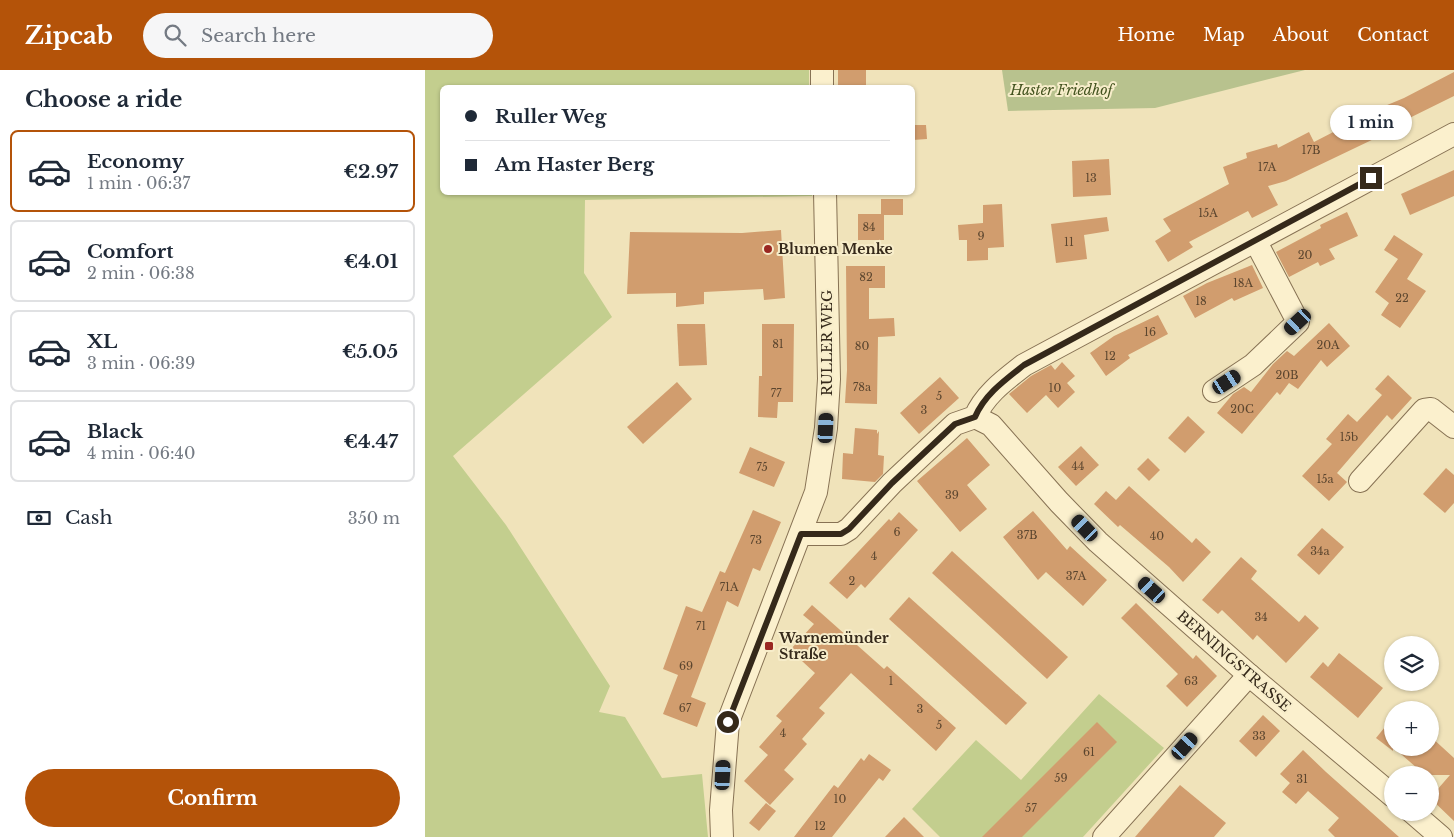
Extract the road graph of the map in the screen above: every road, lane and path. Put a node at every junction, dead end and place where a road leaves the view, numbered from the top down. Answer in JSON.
{"nodes":[{"id":1,"x":822,"y":70,"type":"edge"},
{"id":2,"x":822,"y":85,"type":"edge"},
{"id":3,"x":1454,"y":134,"type":"edge"},
{"id":4,"x":825,"y":195,"type":"edge"},
{"id":5,"x":1256,"y":242,"type":"junction"},
{"id":6,"x":1214,"y":391,"type":"dead end"},
{"id":7,"x":975,"y":417,"type":"junction"},
{"id":8,"x":1454,"y":428,"type":"edge"},
{"id":9,"x":1360,"y":481,"type":"dead end"},
{"id":10,"x":801,"y":534,"type":"junction"},
{"id":11,"x":1249,"y":675,"type":"junction"},
{"id":12,"x":1384,"y":788,"type":"edge"},
{"id":13,"x":1423,"y":821,"type":"edge"},
{"id":14,"x":722,"y":837,"type":"edge"},
{"id":15,"x":1104,"y":837,"type":"edge"},
{"id":16,"x":1441,"y":837,"type":"edge"}],
"edges":[{"from":1,"to":2,"type":"street"},
{"from":3,"to":5,"type":"street"},
{"from":4,"to":10,"type":"street","name":"RULLER WEG"},
{"from":5,"to":6,"type":"street"},
{"from":5,"to":7,"type":"street"},
{"from":7,"to":10,"type":"street"},
{"from":7,"to":11,"type":"street","name":"BERNINGSTRASSE"},
{"from":8,"to":9,"type":"street"},
{"from":10,"to":14,"type":"street","name":"RULLER WEG"},
{"from":11,"to":12,"type":"street","name":"BERNINGSTRASSE"},
{"from":11,"to":15,"type":"street"},
{"from":13,"to":16,"type":"street"}]}
